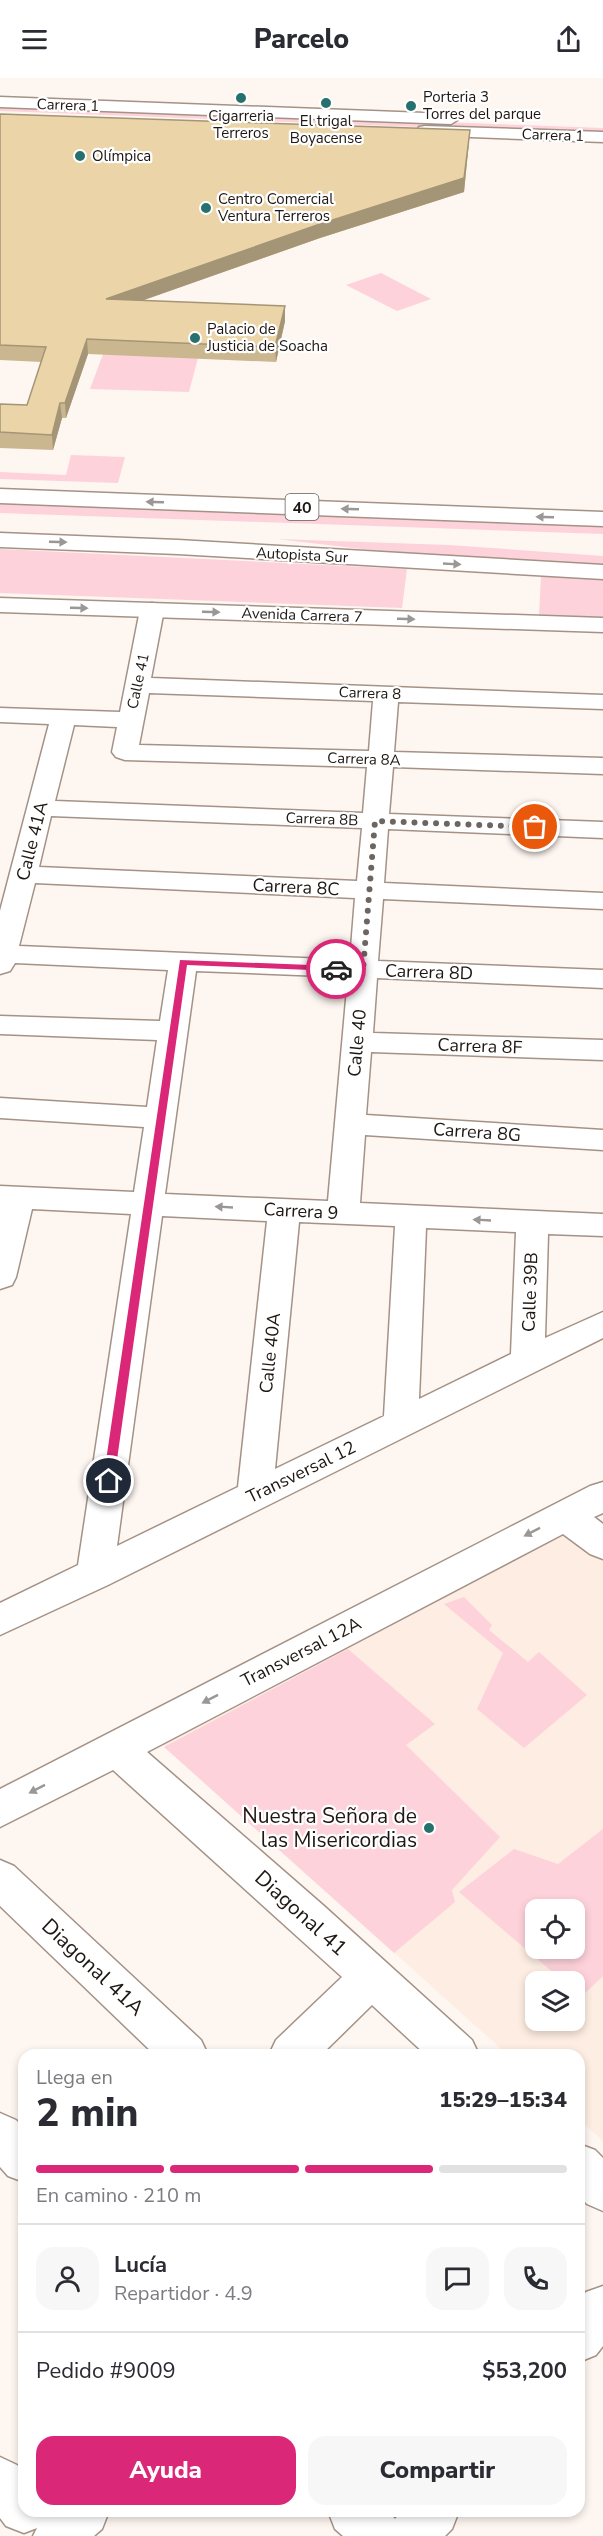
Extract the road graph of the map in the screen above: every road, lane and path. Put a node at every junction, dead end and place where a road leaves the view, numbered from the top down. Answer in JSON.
{"nodes":[{"id":1,"x":0,"y":102,"type":"edge"},
{"id":2,"x":0,"y":115,"type":"edge"},
{"id":3,"x":603,"y":125,"type":"edge"},
{"id":4,"x":603,"y":137,"type":"edge"},
{"id":5,"x":0,"y":496,"type":"edge"},
{"id":6,"x":603,"y":513,"type":"edge"},
{"id":7,"x":592,"y":518,"type":"edge"},
{"id":8,"x":0,"y":540,"type":"edge"},
{"id":9,"x":603,"y":572,"type":"edge"},
{"id":10,"x":0,"y":605,"type":"edge"},
{"id":11,"x":152,"y":610,"type":"junction"},
{"id":12,"x":603,"y":625,"type":"edge"},
{"id":13,"x":137,"y":685,"type":"junction"},
{"id":14,"x":386,"y":694,"type":"junction"},
{"id":15,"x":603,"y":702,"type":"edge"},
{"id":16,"x":0,"y":715,"type":"edge"},
{"id":17,"x":63,"y":718,"type":"junction"},
{"id":18,"x":130,"y":720,"type":"junction"},
{"id":19,"x":125,"y":752,"type":"joint"},
{"id":20,"x":380,"y":760,"type":"junction"},
{"id":21,"x":603,"y":766,"type":"edge"},
{"id":22,"x":40,"y":808,"type":"junction"},
{"id":23,"x":375,"y":821,"type":"junction"},
{"id":24,"x":603,"y":830,"type":"edge"},
{"id":25,"x":24,"y":874,"type":"junction"},
{"id":26,"x":369,"y":890,"type":"junction"},
{"id":27,"x":603,"y":901,"type":"edge"},
{"id":28,"x":2,"y":959,"type":"edge"},
{"id":29,"x":183,"y":962,"type":"junction"},
{"id":30,"x":363,"y":970,"type":"junction"},
{"id":31,"x":603,"y":979,"type":"edge"},
{"id":32,"x":0,"y":1025,"type":"edge"},
{"id":33,"x":174,"y":1032,"type":"junction"},
{"id":34,"x":357,"y":1042,"type":"junction"},
{"id":35,"x":603,"y":1050,"type":"edge"},
{"id":36,"x":0,"y":1108,"type":"edge"},
{"id":37,"x":162,"y":1118,"type":"junction"},
{"id":38,"x":350,"y":1124,"type":"junction"},
{"id":39,"x":603,"y":1140,"type":"edge"},
{"id":40,"x":10,"y":1197,"type":"edge"},
{"id":41,"x":150,"y":1204,"type":"junction"},
{"id":42,"x":284,"y":1210,"type":"junction"},
{"id":43,"x":343,"y":1213,"type":"junction"},
{"id":44,"x":411,"y":1216,"type":"junction"},
{"id":45,"x":532,"y":1222,"type":"junction"},
{"id":46,"x":603,"y":1225,"type":"edge"},
{"id":47,"x":0,"y":1277,"type":"edge"},
{"id":48,"x":603,"y":1324,"type":"edge"},
{"id":49,"x":528,"y":1361,"type":"junction"},
{"id":50,"x":401,"y":1423,"type":"junction"},
{"id":51,"x":255,"y":1495,"type":"junction"},
{"id":52,"x":603,"y":1496,"type":"edge"},
{"id":53,"x":565,"y":1516,"type":"junction"},
{"id":54,"x":603,"y":1544,"type":"edge"},
{"id":55,"x":95,"y":1574,"type":"junction"},
{"id":56,"x":0,"y":1620,"type":"edge"},
{"id":57,"x":116,"y":1748,"type":"junction"},
{"id":58,"x":0,"y":1809,"type":"edge"},
{"id":59,"x":0,"y":1879,"type":"edge"},
{"id":60,"x":372,"y":1976,"type":"junction"},
{"id":61,"x":180,"y":2049,"type":"edge"},
{"id":62,"x":297,"y":2049,"type":"edge"},
{"id":63,"x":451,"y":2049,"type":"edge"},
{"id":64,"x":0,"y":2135,"type":"edge"},
{"id":65,"x":18,"y":2154,"type":"edge"},
{"id":66,"x":585,"y":2172,"type":"edge"},
{"id":67,"x":603,"y":2188,"type":"edge"},
{"id":68,"x":603,"y":2309,"type":"edge"},
{"id":69,"x":585,"y":2331,"type":"edge"},
{"id":70,"x":0,"y":2482,"type":"edge"},
{"id":71,"x":18,"y":2501,"type":"edge"},
{"id":72,"x":32,"y":2517,"type":"edge"},
{"id":73,"x":78,"y":2517,"type":"edge"},
{"id":74,"x":359,"y":2517,"type":"edge"},
{"id":75,"x":429,"y":2517,"type":"edge"},
{"id":76,"x":50,"y":2536,"type":"edge"},
{"id":77,"x":58,"y":2536,"type":"edge"},
{"id":78,"x":377,"y":2536,"type":"edge"},
{"id":79,"x":413,"y":2536,"type":"edge"}],
"edges":[{"from":1,"to":3,"type":"main road","name":"Carrera 1"},
{"from":2,"to":4,"type":"main road","name":"Carrera 1"},
{"from":7,"to":5,"type":"main road","number":"40","one_way":true},
{"from":6,"to":7,"type":"main road"},
{"from":8,"to":9,"type":"main road","name":"Autopista Sur","one_way":true},
{"from":10,"to":11,"type":"main road","name":"Avenida Carrera 7","one_way":true},
{"from":11,"to":12,"type":"main road","name":"Avenida Carrera 7","one_way":true},
{"from":11,"to":13,"type":"main road","name":"Calle 41"},
{"from":13,"to":14,"type":"main road","name":"Carrera 8"},
{"from":13,"to":18,"type":"main road","name":"Calle 41"},
{"from":14,"to":15,"type":"main road","name":"Carrera 8"},
{"from":14,"to":20,"type":"main road","name":"Calle 40"},
{"from":16,"to":17,"type":"main road"},
{"from":17,"to":18,"type":"main road"},
{"from":17,"to":22,"type":"main road","name":"Calle 41A"},
{"from":18,"to":19,"type":"main road","name":"Calle 41"},
{"from":19,"to":20,"type":"main road","name":"Carrera 8A"},
{"from":20,"to":21,"type":"main road","name":"Carrera 8A"},
{"from":20,"to":23,"type":"main road","name":"Calle 40"},
{"from":22,"to":23,"type":"main road","name":"Carrera 8B"},
{"from":22,"to":25,"type":"main road","name":"Calle 41A"},
{"from":23,"to":24,"type":"main road","name":"Carrera 8B"},
{"from":23,"to":26,"type":"main road","name":"Calle 40"},
{"from":25,"to":26,"type":"main road","name":"Carrera 8C"},
{"from":25,"to":28,"type":"main road","name":"Calle 41A"},
{"from":26,"to":27,"type":"main road","name":"Carrera 8C"},
{"from":26,"to":30,"type":"main road","name":"Calle 40"},
{"from":28,"to":29,"type":"main road","name":"Carrera 8D"},
{"from":29,"to":30,"type":"main road","name":"Carrera 8D"},
{"from":29,"to":33,"type":"main road"},
{"from":30,"to":31,"type":"main road","name":"Carrera 8D"},
{"from":30,"to":34,"type":"main road","name":"Calle 40"},
{"from":32,"to":33,"type":"main road"},
{"from":33,"to":37,"type":"main road"},
{"from":34,"to":35,"type":"main road","name":"Carrera 8F"},
{"from":34,"to":38,"type":"main road","name":"Calle 40"},
{"from":36,"to":37,"type":"main road"},
{"from":37,"to":41,"type":"main road"},
{"from":38,"to":39,"type":"main road","name":"Carrera 8G"},
{"from":38,"to":43,"type":"main road","name":"Calle 40"},
{"from":40,"to":41,"type":"main road","name":"Carrera 9"},
{"from":40,"to":47,"type":"main road"},
{"from":42,"to":41,"type":"main road","name":"Carrera 9","one_way":true},
{"from":41,"to":55,"type":"main road"},
{"from":42,"to":43,"type":"main road","name":"Carrera 9"},
{"from":42,"to":51,"type":"main road","name":"Calle 40A"},
{"from":43,"to":44,"type":"main road","name":"Carrera 9"},
{"from":45,"to":44,"type":"main road","name":"Carrera 9","one_way":true},
{"from":44,"to":50,"type":"main road"},
{"from":45,"to":46,"type":"main road","name":"Carrera 9"},
{"from":45,"to":49,"type":"main road","name":"Calle 39B"},
{"from":48,"to":49,"type":"main road","name":"Transversal 12"},
{"from":49,"to":50,"type":"main road","name":"Transversal 12"},
{"from":50,"to":51,"type":"main road","name":"Transversal 12"},
{"from":51,"to":55,"type":"main road","name":"Transversal 12"},
{"from":52,"to":53,"type":"main road","name":"Transversal 12A"},
{"from":53,"to":54,"type":"main road"},
{"from":53,"to":57,"type":"main road","name":"Transversal 12A","one_way":true},
{"from":55,"to":56,"type":"main road","name":"Transversal 12"},
{"from":57,"to":58,"type":"main road","name":"Transversal 12A","one_way":true},
{"from":57,"to":60,"type":"main road","name":"Diagonal 41"},
{"from":59,"to":61,"type":"main road","name":"Diagonal 41A"},
{"from":60,"to":62,"type":"main road"},
{"from":60,"to":63,"type":"main road","name":"Diagonal 41"},
{"from":64,"to":65,"type":"main road"},
{"from":66,"to":67,"type":"main road"},
{"from":68,"to":69,"type":"main road"},
{"from":70,"to":71,"type":"main road"},
{"from":72,"to":76,"type":"main road"},
{"from":73,"to":77,"type":"main road"},
{"from":74,"to":78,"type":"main road"},
{"from":75,"to":79,"type":"main road"}]}
